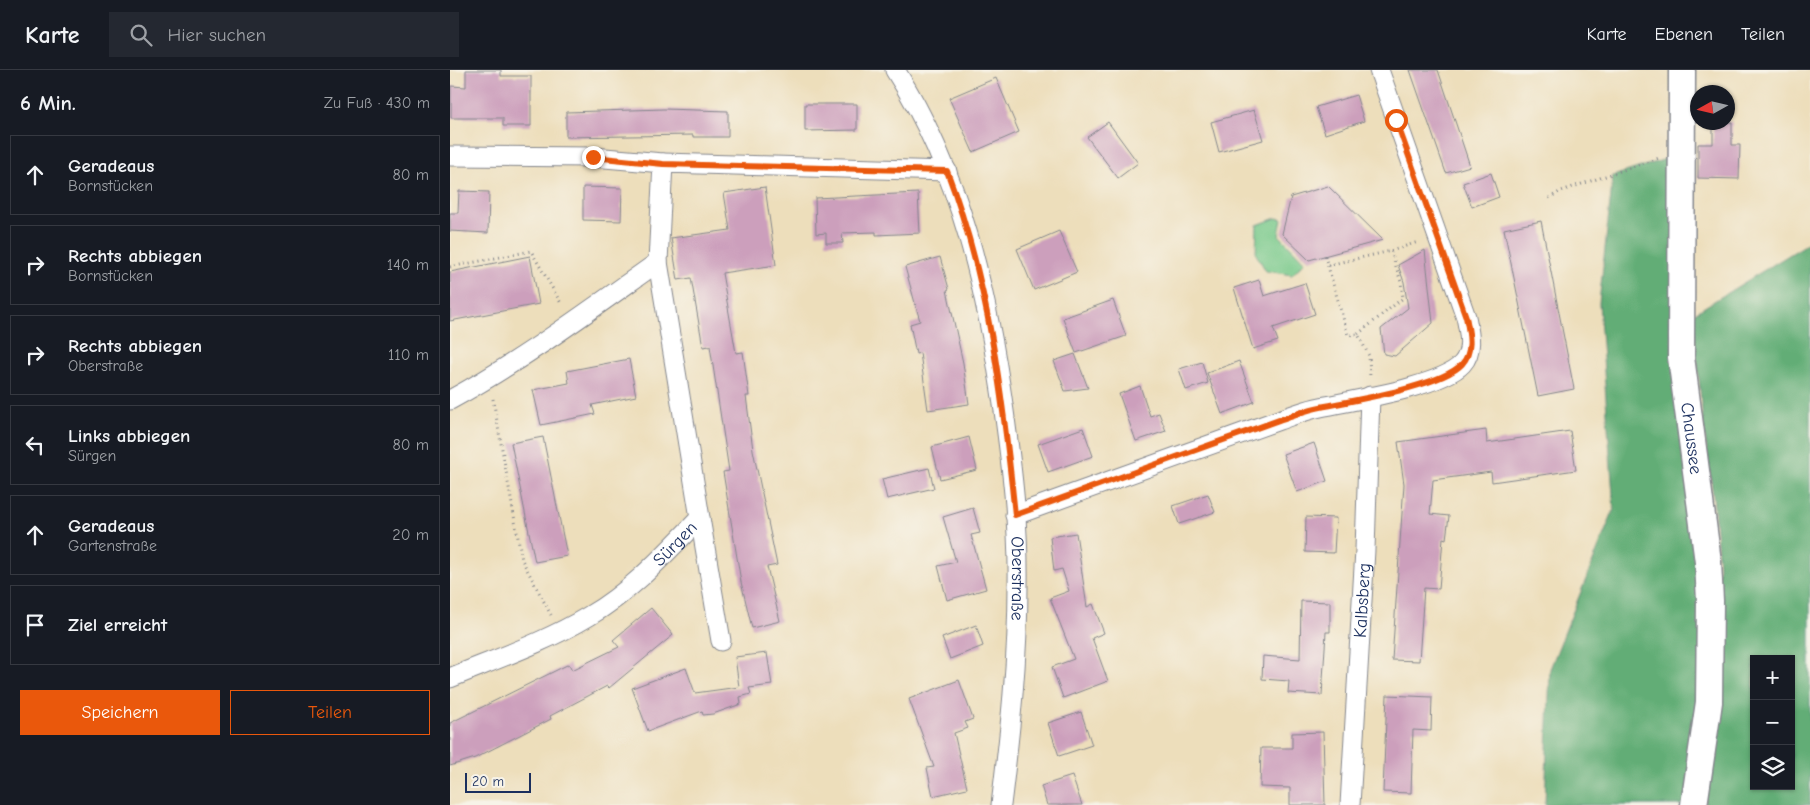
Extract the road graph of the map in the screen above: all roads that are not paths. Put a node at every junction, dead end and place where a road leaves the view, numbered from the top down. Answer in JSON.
{"nodes":[{"id":1,"x":895,"y":70,"type":"edge"},
{"id":2,"x":1379,"y":70,"type":"edge"},
{"id":3,"x":1682,"y":70,"type":"edge"},
{"id":4,"x":450,"y":156,"type":"edge"},
{"id":5,"x":663,"y":164,"type":"junction"},
{"id":6,"x":947,"y":171,"type":"junction"},
{"id":7,"x":658,"y":262,"type":"junction"},
{"id":8,"x":1370,"y":396,"type":"junction"},
{"id":9,"x":450,"y":400,"type":"edge"},
{"id":10,"x":1015,"y":515,"type":"junction"},
{"id":11,"x":700,"y":518,"type":"junction"},
{"id":12,"x":721,"y":641,"type":"dead end"},
{"id":13,"x":450,"y":678,"type":"edge"},
{"id":14,"x":1000,"y":805,"type":"edge"},
{"id":15,"x":1350,"y":805,"type":"edge"},
{"id":16,"x":1694,"y":805,"type":"edge"}],
"edges":[{"from":1,"to":6,"type":"street","name":"Oberstraße"},
{"from":2,"to":8,"type":"street"},
{"from":3,"to":16,"type":"street","name":"Chaussee"},
{"from":4,"to":5,"type":"street"},
{"from":5,"to":6,"type":"street"},
{"from":5,"to":7,"type":"street","name":"Sürgen"},
{"from":6,"to":10,"type":"street","name":"Oberstraße"},
{"from":7,"to":9,"type":"street"},
{"from":7,"to":11,"type":"street","name":"Sürgen"},
{"from":8,"to":10,"type":"street"},
{"from":8,"to":15,"type":"street","name":"Kalbsberg"},
{"from":10,"to":14,"type":"street","name":"Oberstraße"},
{"from":11,"to":12,"type":"street"},
{"from":11,"to":13,"type":"street","name":"Sürgen"}]}
